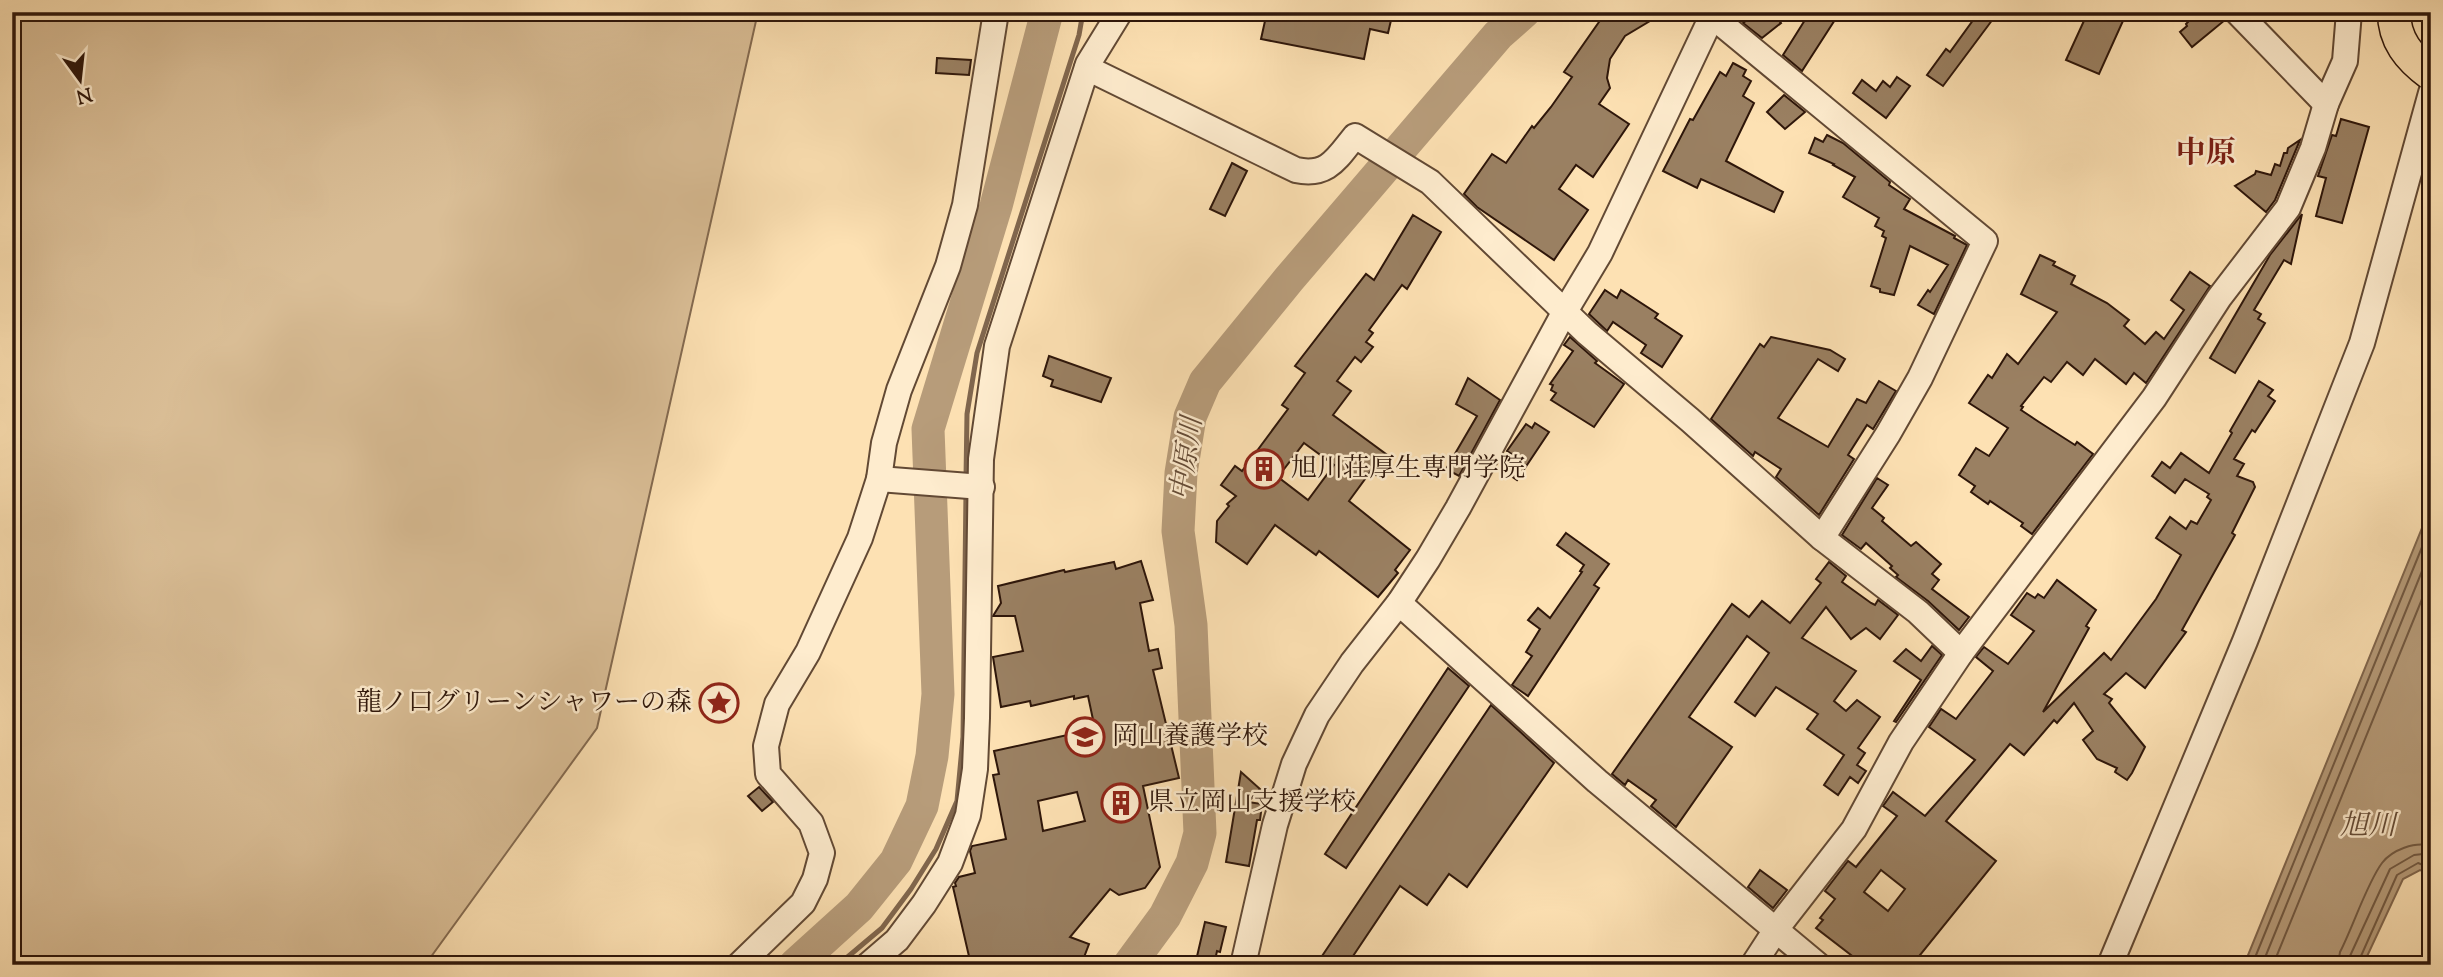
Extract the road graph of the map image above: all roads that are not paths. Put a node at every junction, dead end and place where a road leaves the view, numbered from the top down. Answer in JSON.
{"nodes":[{"id":1,"x":996,"y":12,"type":"edge"},
{"id":2,"x":1120,"y":12,"type":"edge"},
{"id":3,"x":2236,"y":12,"type":"edge"},
{"id":4,"x":2350,"y":12,"type":"edge"},
{"id":5,"x":2394,"y":12,"type":"edge"},
{"id":6,"x":1713,"y":14,"type":"edge"},
{"id":7,"x":1087,"y":68,"type":"junction"},
{"id":8,"x":2431,"y":74,"type":"edge"},
{"id":9,"x":2431,"y":93,"type":"edge"},
{"id":10,"x":2326,"y":104,"type":"junction"},
{"id":11,"x":1563,"y":313,"type":"junction"},
{"id":12,"x":883,"y":479,"type":"junction"},
{"id":13,"x":977,"y":486,"type":"junction"},
{"id":14,"x":1822,"y":538,"type":"junction"},
{"id":15,"x":1399,"y":603,"type":"junction"},
{"id":16,"x":1961,"y":653,"type":"junction"},
{"id":17,"x":1777,"y":929,"type":"junction"},
{"id":18,"x":739,"y":965,"type":"edge"},
{"id":19,"x":868,"y":965,"type":"edge"},
{"id":20,"x":1243,"y":965,"type":"edge"},
{"id":21,"x":1752,"y":965,"type":"edge"},
{"id":22,"x":1818,"y":965,"type":"edge"},
{"id":23,"x":2110,"y":965,"type":"edge"}],
"edges":[{"from":1,"to":12,"type":"street"},
{"from":2,"to":7,"type":"street"},
{"from":3,"to":10,"type":"street"},
{"from":4,"to":10,"type":"street"},
{"from":5,"to":8,"type":"main road"},
{"from":6,"to":11,"type":"street"},
{"from":6,"to":14,"type":"street"},
{"from":7,"to":11,"type":"street"},
{"from":7,"to":13,"type":"street"},
{"from":9,"to":23,"type":"street"},
{"from":10,"to":16,"type":"street"},
{"from":11,"to":14,"type":"street"},
{"from":11,"to":15,"type":"street"},
{"from":12,"to":13,"type":"street"},
{"from":12,"to":18,"type":"street"},
{"from":13,"to":19,"type":"street"},
{"from":14,"to":16,"type":"street"},
{"from":15,"to":17,"type":"street"},
{"from":15,"to":20,"type":"street"},
{"from":16,"to":17,"type":"street"},
{"from":17,"to":21,"type":"street"},
{"from":17,"to":22,"type":"street"}]}
